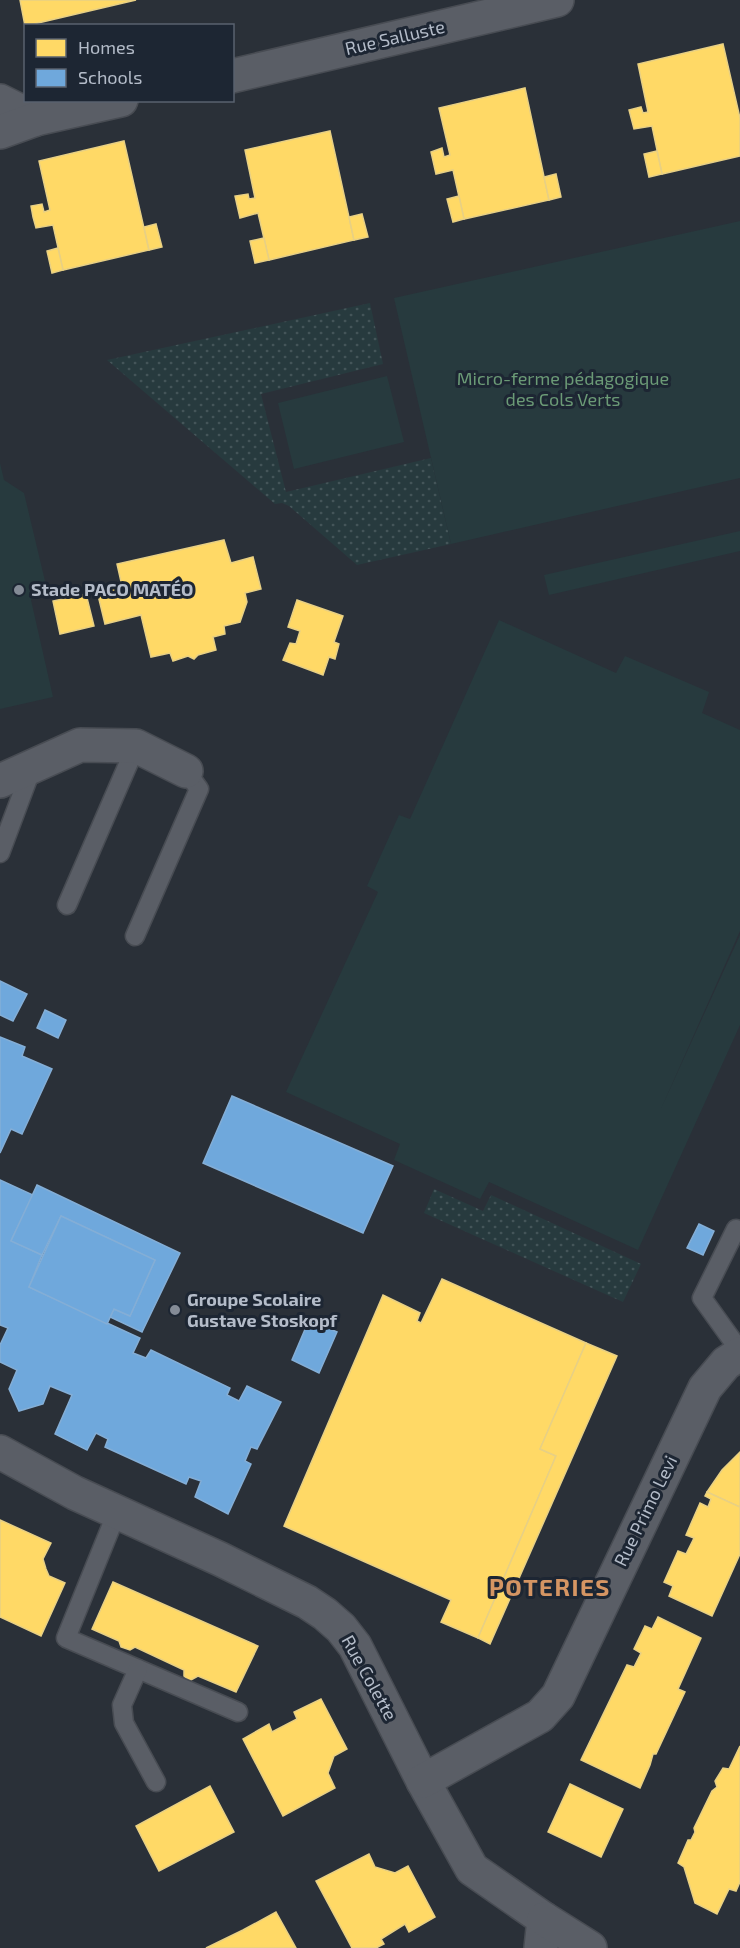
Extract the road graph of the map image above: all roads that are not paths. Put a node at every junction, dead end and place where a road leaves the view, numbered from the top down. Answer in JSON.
{"nodes":[{"id":1,"x":557,"y":0,"type":"edge"},
{"id":2,"x":234,"y":76,"type":"edge"},
{"id":3,"x":0,"y":101,"type":"edge"},
{"id":4,"x":112,"y":102,"type":"edge"},
{"id":5,"x":36,"y":119,"type":"junction"},
{"id":6,"x":0,"y":132,"type":"edge"},
{"id":7,"x":136,"y":746,"type":"junction"},
{"id":8,"x":33,"y":765,"type":"junction"},
{"id":9,"x":186,"y":771,"type":"joint"},
{"id":10,"x":0,"y":781,"type":"edge"},
{"id":11,"x":0,"y":853,"type":"edge"},
{"id":12,"x":67,"y":905,"type":"dead end"},
{"id":13,"x":135,"y":936,"type":"dead end"},
{"id":14,"x":736,"y":1229,"type":"dead end"},
{"id":15,"x":740,"y":1352,"type":"edge"},
{"id":16,"x":0,"y":1452,"type":"edge"},
{"id":17,"x":117,"y":1512,"type":"junction"},
{"id":18,"x":138,"y":1669,"type":"junction"},
{"id":19,"x":238,"y":1712,"type":"dead end"},
{"id":20,"x":423,"y":1780,"type":"junction"},
{"id":21,"x":156,"y":1782,"type":"dead end"},
{"id":22,"x":543,"y":1934,"type":"edge"},
{"id":23,"x":590,"y":1948,"type":"edge"}],
"edges":[{"from":1,"to":2,"type":"street","name":"Rue Salluste"},
{"from":3,"to":5,"type":"street"},
{"from":4,"to":5,"type":"street"},
{"from":5,"to":6,"type":"street"},
{"from":7,"to":8,"type":"street"},
{"from":7,"to":9,"type":"street"},
{"from":7,"to":12,"type":"lane"},
{"from":8,"to":10,"type":"street"},
{"from":8,"to":11,"type":"lane"},
{"from":9,"to":13,"type":"lane"},
{"from":14,"to":15,"type":"lane"},
{"from":15,"to":20,"type":"street","name":"Rue Primo Levi"},
{"from":16,"to":17,"type":"street","name":"Rue Colette"},
{"from":17,"to":18,"type":"lane"},
{"from":17,"to":20,"type":"street","name":"Rue Colette"},
{"from":18,"to":19,"type":"lane"},
{"from":18,"to":21,"type":"lane"},
{"from":20,"to":22,"type":"street","name":"Rue Colette"},
{"from":22,"to":23,"type":"street","name":"Rue Colette"}]}
